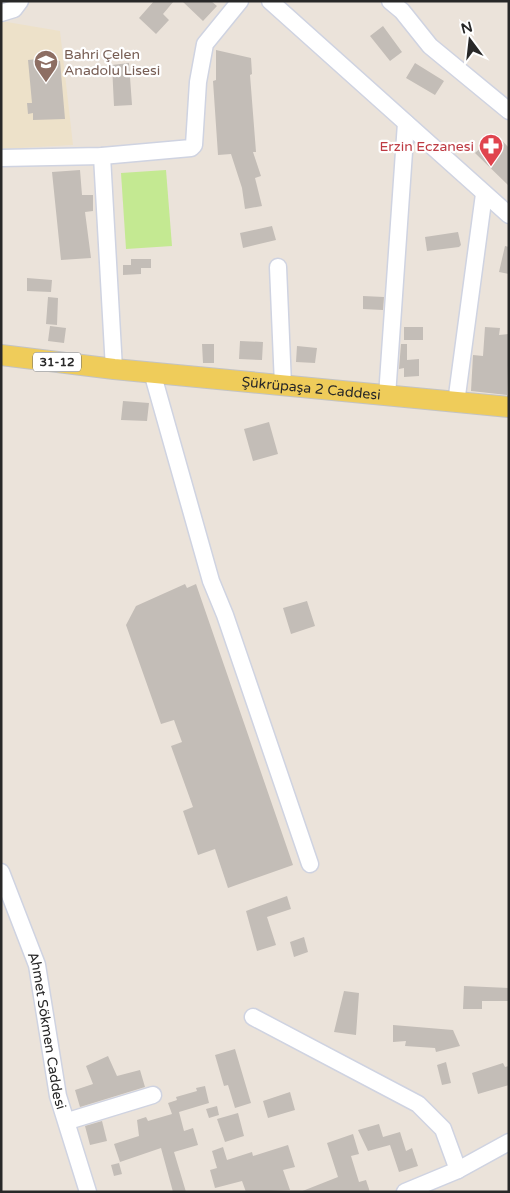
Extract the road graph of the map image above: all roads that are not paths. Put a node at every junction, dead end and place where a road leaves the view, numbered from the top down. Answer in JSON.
{"nodes":[{"id":1,"x":20,"y":1,"type":"edge"},
{"id":2,"x":240,"y":1,"type":"edge"},
{"id":3,"x":270,"y":1,"type":"edge"},
{"id":4,"x":398,"y":5,"type":"edge"},
{"id":5,"x":1,"y":13,"type":"edge"},
{"id":6,"x":509,"y":112,"type":"edge"},
{"id":7,"x":406,"y":123,"type":"junction"},
{"id":8,"x":102,"y":156,"type":"junction"},
{"id":9,"x":1,"y":158,"type":"edge"},
{"id":10,"x":484,"y":194,"type":"junction"},
{"id":11,"x":509,"y":215,"type":"edge"},
{"id":12,"x":278,"y":267,"type":"dead end"},
{"id":13,"x":1,"y":355,"type":"edge"},
{"id":14,"x":1,"y":365,"type":"edge"},
{"id":15,"x":114,"y":369,"type":"junction"},
{"id":16,"x":152,"y":372,"type":"junction"},
{"id":17,"x":283,"y":385,"type":"junction"},
{"id":18,"x":387,"y":396,"type":"junction"},
{"id":19,"x":456,"y":403,"type":"junction"},
{"id":20,"x":509,"y":408,"type":"edge"},
{"id":21,"x":310,"y":864,"type":"dead end"},
{"id":22,"x":1,"y":872,"type":"edge"},
{"id":23,"x":253,"y":1017,"type":"dead end"},
{"id":24,"x":153,"y":1095,"type":"dead end"},
{"id":25,"x":68,"y":1121,"type":"junction"},
{"id":26,"x":509,"y":1142,"type":"edge"},
{"id":27,"x":458,"y":1170,"type":"junction"},
{"id":28,"x":88,"y":1192,"type":"edge"},
{"id":29,"x":405,"y":1192,"type":"edge"}],
"edges":[{"from":1,"to":5,"type":"street"},
{"from":2,"to":8,"type":"street"},
{"from":3,"to":7,"type":"street"},
{"from":4,"to":6,"type":"street"},
{"from":7,"to":10,"type":"street"},
{"from":7,"to":18,"type":"street"},
{"from":8,"to":9,"type":"street"},
{"from":8,"to":15,"type":"street"},
{"from":10,"to":11,"type":"street"},
{"from":10,"to":19,"type":"street"},
{"from":12,"to":17,"type":"street"},
{"from":13,"to":15,"type":"main road","number":"31-12"},
{"from":14,"to":15,"type":"main road","number":"31-12"},
{"from":15,"to":16,"type":"main road","name":"Şükrüpaşa 2 Caddesi","number":"31-12"},
{"from":16,"to":17,"type":"main road","name":"Şükrüpaşa 2 Caddesi","number":"31-12"},
{"from":16,"to":21,"type":"street"},
{"from":17,"to":18,"type":"main road","name":"Şükrüpaşa 2 Caddesi","number":"31-12"},
{"from":18,"to":19,"type":"main road","name":"Şükrüpaşa 2 Caddesi","number":"31-12"},
{"from":19,"to":20,"type":"main road","name":"Şükrüpaşa 2 Caddesi","number":"31-12"},
{"from":22,"to":25,"type":"street","name":"Ahmet Sökmen Caddesi"},
{"from":23,"to":27,"type":"street"},
{"from":24,"to":25,"type":"street"},
{"from":25,"to":28,"type":"street","name":"Ahmet Sökmen Caddesi"},
{"from":26,"to":27,"type":"street"},
{"from":27,"to":29,"type":"street"}]}
